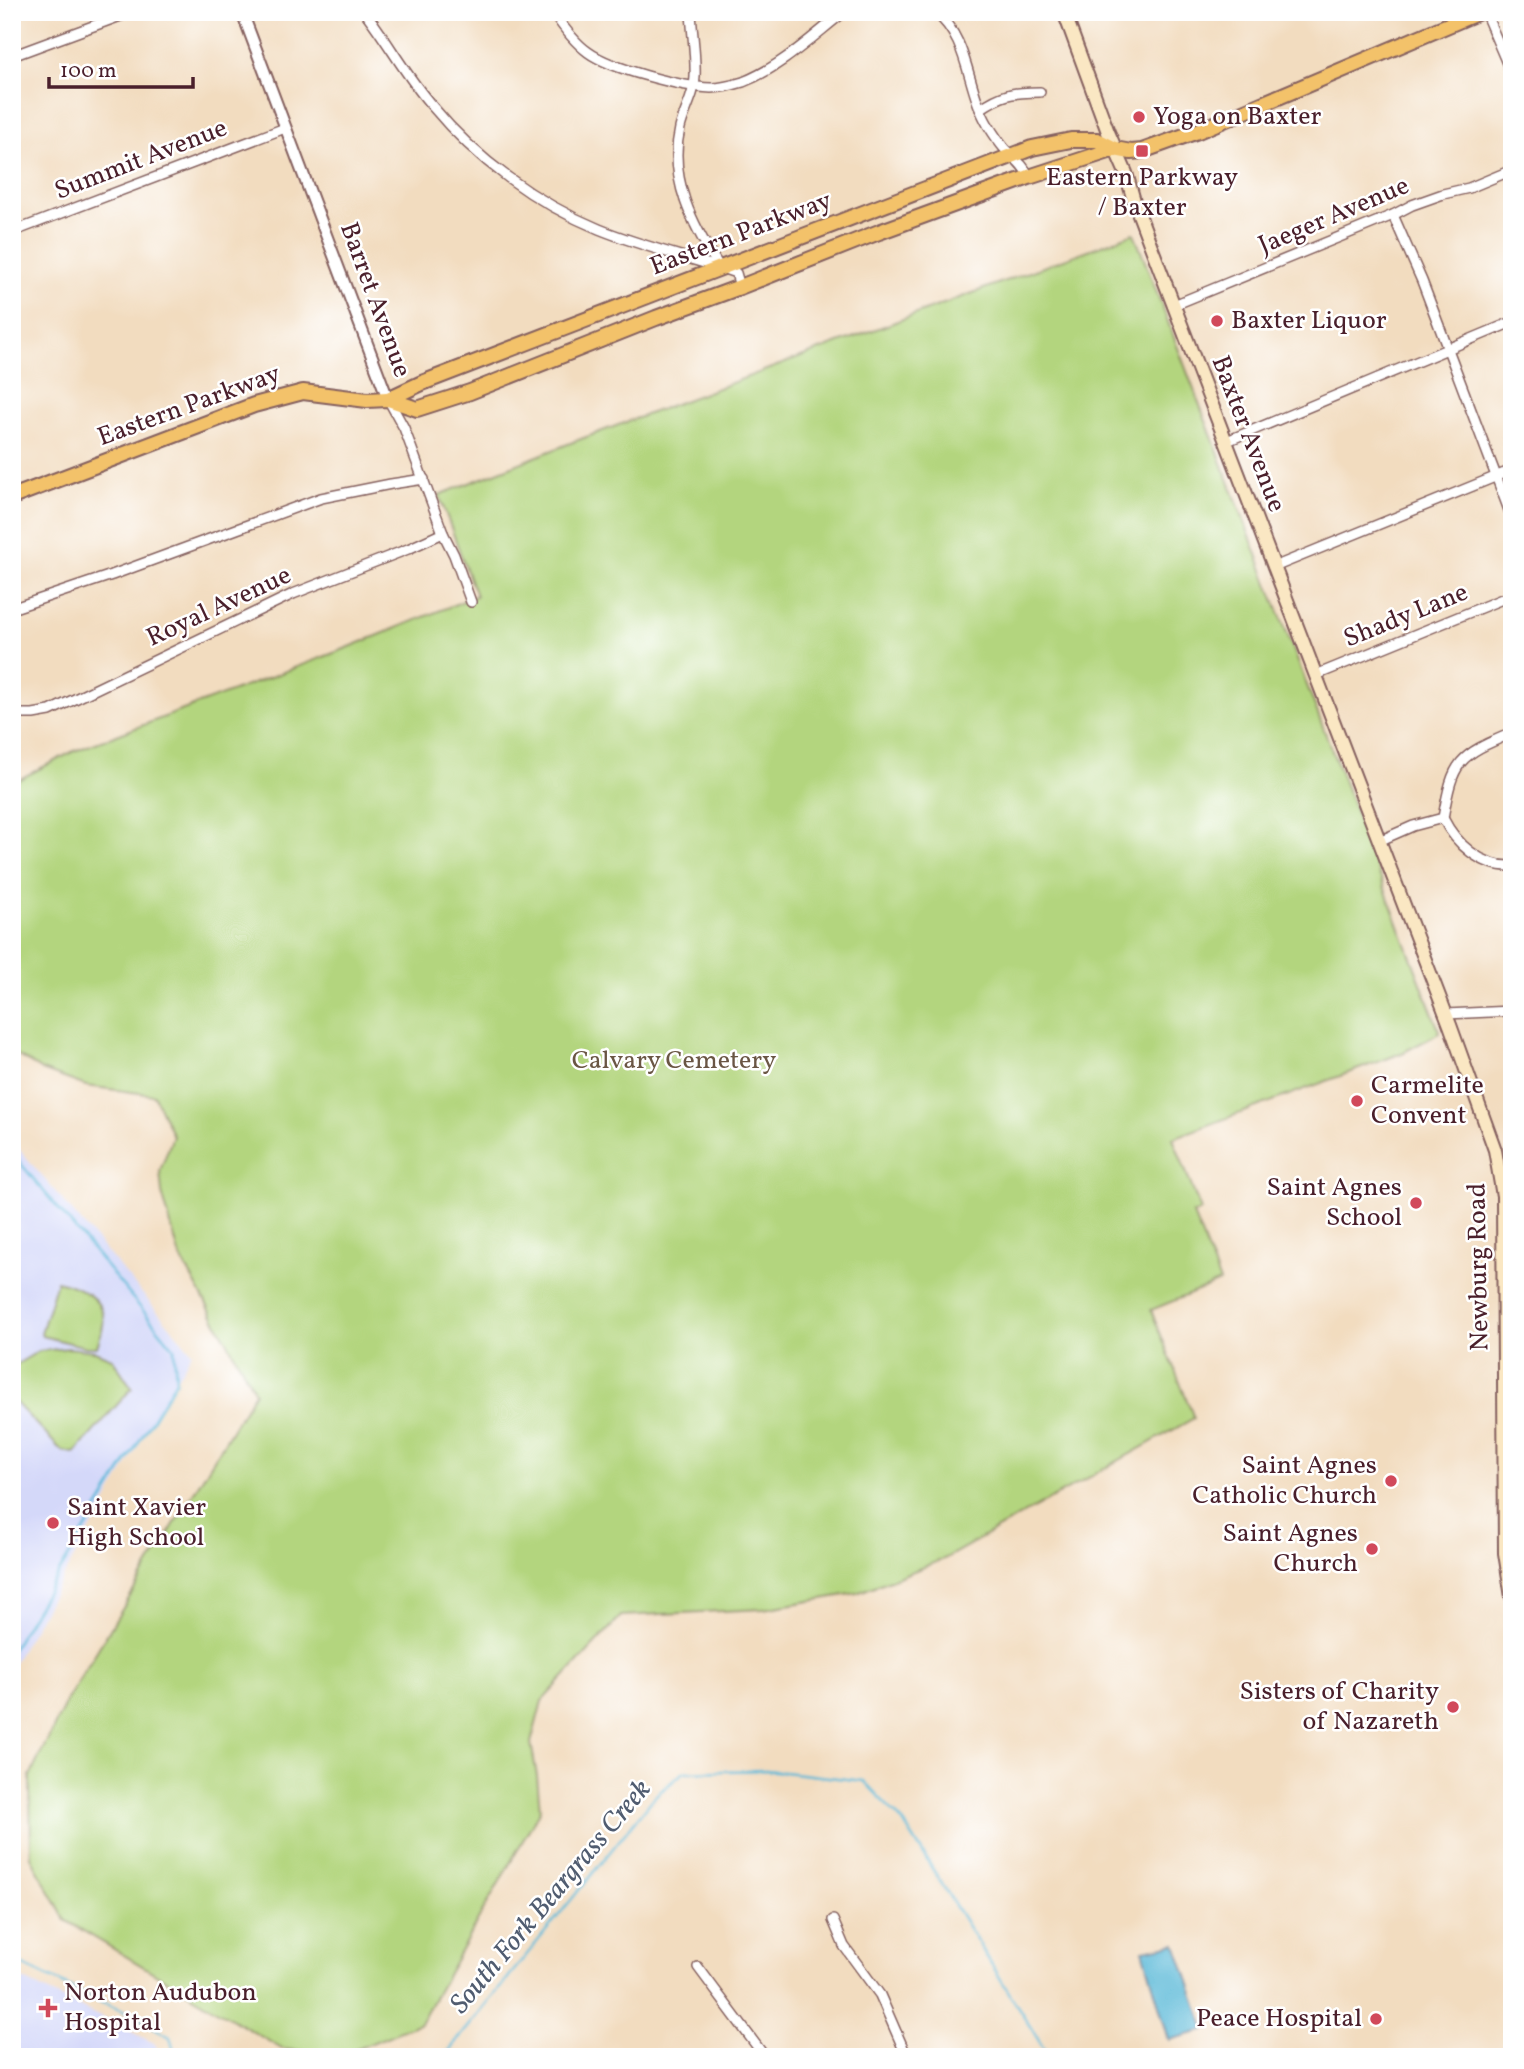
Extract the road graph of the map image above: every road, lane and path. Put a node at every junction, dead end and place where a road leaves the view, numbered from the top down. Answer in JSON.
{"nodes":[{"id":1,"x":131,"y":12,"type":"edge"},
{"id":2,"x":242,"y":12,"type":"edge"},
{"id":3,"x":365,"y":12,"type":"edge"},
{"id":4,"x":553,"y":12,"type":"edge"},
{"id":5,"x":691,"y":12,"type":"edge"},
{"id":6,"x":844,"y":12,"type":"edge"},
{"id":7,"x":935,"y":12,"type":"edge"},
{"id":8,"x":1064,"y":12,"type":"edge"},
{"id":9,"x":1479,"y":12,"type":"edge"},
{"id":10,"x":1485,"y":12,"type":"edge"},
{"id":11,"x":12,"y":56,"type":"edge"},
{"id":12,"x":1512,"y":75,"type":"edge"},
{"id":13,"x":694,"y":86,"type":"junction"},
{"id":14,"x":1040,"y":92,"type":"dead end"},
{"id":15,"x":980,"y":109,"type":"junction"},
{"id":16,"x":285,"y":128,"type":"junction"},
{"id":17,"x":1115,"y":149,"type":"junction"},
{"id":18,"x":1013,"y":156,"type":"junction"},
{"id":19,"x":1512,"y":170,"type":"edge"},
{"id":20,"x":1029,"y":177,"type":"junction"},
{"id":21,"x":1393,"y":215,"type":"junction"},
{"id":22,"x":12,"y":232,"type":"edge"},
{"id":23,"x":720,"y":268,"type":"junction"},
{"id":24,"x":740,"y":287,"type":"junction"},
{"id":25,"x":1174,"y":305,"type":"junction"},
{"id":26,"x":1512,"y":322,"type":"edge"},
{"id":27,"x":1447,"y":348,"type":"junction"},
{"id":28,"x":388,"y":400,"type":"junction"},
{"id":29,"x":1227,"y":441,"type":"junction"},
{"id":30,"x":1512,"y":470,"type":"edge"},
{"id":31,"x":1496,"y":476,"type":"junction"},
{"id":32,"x":424,"y":479,"type":"junction"},
{"id":33,"x":12,"y":497,"type":"edge"},
{"id":34,"x":1512,"y":518,"type":"edge"},
{"id":35,"x":443,"y":533,"type":"junction"},
{"id":36,"x":1274,"y":567,"type":"junction"},
{"id":37,"x":1512,"y":595,"type":"edge"},
{"id":38,"x":471,"y":602,"type":"dead end"},
{"id":39,"x":14,"y":608,"type":"edge"},
{"id":40,"x":1316,"y":675,"type":"junction"},
{"id":41,"x":12,"y":714,"type":"edge"},
{"id":42,"x":1512,"y":733,"type":"edge"},
{"id":43,"x":1443,"y":818,"type":"junction"},
{"id":44,"x":1379,"y":841,"type":"junction"},
{"id":45,"x":1512,"y":866,"type":"edge"},
{"id":46,"x":1512,"y":1011,"type":"edge"},
{"id":47,"x":1446,"y":1014,"type":"junction"},
{"id":48,"x":1507,"y":1193,"type":"edge"},
{"id":49,"x":1508,"y":1377,"type":"edge"},
{"id":50,"x":1512,"y":1597,"type":"edge"},
{"id":51,"x":833,"y":1920,"type":"dead end"},
{"id":52,"x":698,"y":1966,"type":"dead end"},
{"id":53,"x":765,"y":2057,"type":"edge"},
{"id":54,"x":907,"y":2057,"type":"edge"}],
"edges":[{"from":1,"to":11,"type":"street"},
{"from":2,"to":16,"type":"street","name":"Barret Avenue"},
{"from":3,"to":23,"type":"street"},
{"from":4,"to":13,"type":"street"},
{"from":5,"to":13,"type":"street"},
{"from":6,"to":13,"type":"street"},
{"from":7,"to":15,"type":"street"},
{"from":8,"to":17,"type":"main road","name":"Baxter Avenue"},
{"from":9,"to":17,"type":"main road","name":"Eastern Parkway"},
{"from":10,"to":12,"type":"street"},
{"from":13,"to":23,"type":"street"},
{"from":14,"to":15,"type":"street"},
{"from":15,"to":18,"type":"street"},
{"from":16,"to":22,"type":"street","name":"Summit Avenue"},
{"from":16,"to":28,"type":"street","name":"Barret Avenue"},
{"from":17,"to":18,"type":"main road","name":"Eastern Parkway"},
{"from":17,"to":20,"type":"main road","name":"Eastern Parkway"},
{"from":17,"to":25,"type":"main road","name":"Baxter Avenue"},
{"from":18,"to":20,"type":"street"},
{"from":18,"to":23,"type":"main road","name":"Eastern Parkway"},
{"from":19,"to":21,"type":"street","name":"Jaeger Avenue"},
{"from":20,"to":24,"type":"main road","name":"Eastern Parkway"},
{"from":21,"to":25,"type":"street","name":"Jaeger Avenue"},
{"from":21,"to":27,"type":"street"},
{"from":23,"to":24,"type":"street"},
{"from":23,"to":28,"type":"main road","name":"Eastern Parkway"},
{"from":24,"to":28,"type":"main road","name":"Eastern Parkway"},
{"from":25,"to":29,"type":"main road","name":"Baxter Avenue"},
{"from":26,"to":27,"type":"street"},
{"from":27,"to":29,"type":"street"},
{"from":27,"to":31,"type":"street"},
{"from":28,"to":32,"type":"street","name":"Barret Avenue"},
{"from":28,"to":33,"type":"main road","name":"Eastern Parkway"},
{"from":29,"to":36,"type":"main road","name":"Baxter Avenue"},
{"from":30,"to":31,"type":"street"},
{"from":31,"to":34,"type":"street"},
{"from":31,"to":36,"type":"street"},
{"from":32,"to":35,"type":"street","name":"Barret Avenue"},
{"from":32,"to":39,"type":"street"},
{"from":35,"to":38,"type":"street","name":"Barret Avenue"},
{"from":35,"to":41,"type":"street","name":"Royal Avenue"},
{"from":36,"to":40,"type":"main road","name":"Baxter Avenue"},
{"from":37,"to":40,"type":"street","name":"Shady Lane"},
{"from":40,"to":44,"type":"main road","name":"Newburg Road"},
{"from":42,"to":43,"type":"street"},
{"from":43,"to":44,"type":"street"},
{"from":43,"to":45,"type":"street"},
{"from":44,"to":47,"type":"main road","name":"Newburg Road"},
{"from":46,"to":47,"type":"street"},
{"from":47,"to":48,"type":"main road","name":"Newburg Road"},
{"from":48,"to":49,"type":"main road","name":"Newburg Road"},
{"from":49,"to":50,"type":"main road","name":"Newburg Road"},
{"from":51,"to":54,"type":"street"},
{"from":52,"to":53,"type":"street"}]}
